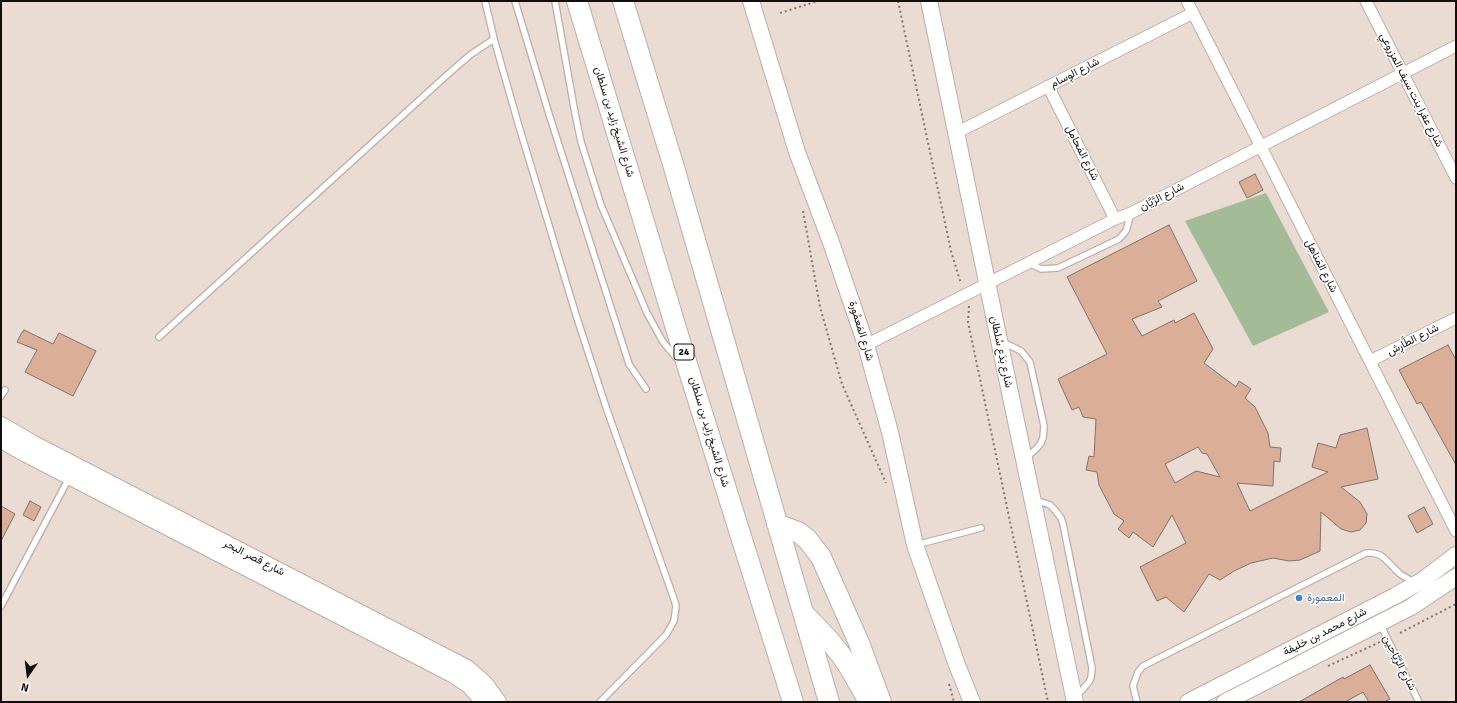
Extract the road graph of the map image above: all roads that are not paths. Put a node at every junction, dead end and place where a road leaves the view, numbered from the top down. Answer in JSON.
{"nodes":[{"id":1,"x":485,"y":1,"type":"edge"},
{"id":2,"x":515,"y":1,"type":"edge"},
{"id":3,"x":555,"y":1,"type":"edge"},
{"id":4,"x":577,"y":1,"type":"edge"},
{"id":5,"x":623,"y":1,"type":"edge"},
{"id":6,"x":751,"y":1,"type":"edge"},
{"id":7,"x":929,"y":1,"type":"edge"},
{"id":8,"x":1187,"y":1,"type":"edge"},
{"id":9,"x":1366,"y":1,"type":"edge"},
{"id":10,"x":1193,"y":13,"type":"junction"},
{"id":11,"x":494,"y":39,"type":"junction"},
{"id":12,"x":1456,"y":46,"type":"edge"},
{"id":13,"x":1403,"y":73,"type":"junction"},
{"id":14,"x":1048,"y":86,"type":"junction"},
{"id":15,"x":956,"y":133,"type":"junction"},
{"id":16,"x":1260,"y":146,"type":"junction"},
{"id":17,"x":1456,"y":178,"type":"edge"},
{"id":18,"x":1131,"y":213,"type":"junction"},
{"id":19,"x":1115,"y":219,"type":"junction"},
{"id":20,"x":1028,"y":263,"type":"junction"},
{"id":21,"x":987,"y":284,"type":"junction"},
{"id":22,"x":1456,"y":318,"type":"edge"},
{"id":23,"x":159,"y":337,"type":"dead end"},
{"id":24,"x":999,"y":340,"type":"junction"},
{"id":25,"x":866,"y":345,"type":"junction"},
{"id":26,"x":1370,"y":361,"type":"junction"},
{"id":27,"x":689,"y":371,"type":"junction"},
{"id":28,"x":646,"y":389,"type":"dead end"},
{"id":29,"x":5,"y":390,"type":"dead end"},
{"id":30,"x":1,"y":396,"type":"edge"},
{"id":31,"x":1,"y":425,"type":"edge"},
{"id":32,"x":1,"y":440,"type":"edge"},
{"id":33,"x":1024,"y":460,"type":"junction"},
{"id":34,"x":73,"y":471,"type":"junction"},
{"id":35,"x":1033,"y":499,"type":"junction"},
{"id":36,"x":777,"y":524,"type":"junction"},
{"id":37,"x":981,"y":528,"type":"dead end"},
{"id":38,"x":1456,"y":531,"type":"edge"},
{"id":39,"x":915,"y":545,"type":"junction"},
{"id":40,"x":1456,"y":555,"type":"edge"},
{"id":41,"x":1456,"y":577,"type":"edge"},
{"id":42,"x":1417,"y":584,"type":"junction"},
{"id":43,"x":1,"y":606,"type":"edge"},
{"id":44,"x":803,"y":613,"type":"junction"},
{"id":45,"x":1379,"y":624,"type":"junction"},
{"id":46,"x":957,"y":664,"type":"junction"},
{"id":47,"x":1075,"y":700,"type":"edge"},
{"id":48,"x":484,"y":702,"type":"edge"},
{"id":49,"x":498,"y":702,"type":"edge"},
{"id":50,"x":600,"y":702,"type":"edge"},
{"id":51,"x":793,"y":702,"type":"edge"},
{"id":52,"x":829,"y":702,"type":"edge"},
{"id":53,"x":869,"y":702,"type":"edge"},
{"id":54,"x":881,"y":702,"type":"edge"},
{"id":55,"x":964,"y":702,"type":"edge"},
{"id":56,"x":972,"y":702,"type":"edge"},
{"id":57,"x":1138,"y":702,"type":"edge"},
{"id":58,"x":1188,"y":702,"type":"edge"},
{"id":59,"x":1225,"y":702,"type":"edge"},
{"id":60,"x":1419,"y":702,"type":"edge"}],
"edges":[{"from":1,"to":11,"type":"lane"},
{"from":2,"to":28,"type":"lane"},
{"from":3,"to":27,"type":"lane"},
{"from":4,"to":27,"type":"highway","name":"شارع الشيخ زايد بن سلطان","number":"24"},
{"from":5,"to":36,"type":"highway"},
{"from":6,"to":25,"type":"street","name":"شارع المَعمُورة"},
{"from":7,"to":15,"type":"street","name":"شارع بَدَع سُلطان"},
{"from":8,"to":10,"type":"street","name":"شارع المَناهِل"},
{"from":9,"to":13,"type":"street","name":"شارع عفرا بنت سيف المزروعي"},
{"from":10,"to":14,"type":"street","name":"شارع الوِسام"},
{"from":10,"to":16,"type":"street","name":"شارع المَناهِل"},
{"from":11,"to":23,"type":"lane"},
{"from":11,"to":50,"type":"lane"},
{"from":12,"to":13,"type":"street","name":"شارع الرَّيَّان"},
{"from":13,"to":16,"type":"street","name":"شارع الرَّيَّان"},
{"from":13,"to":17,"type":"street","name":"شارع عفرا بنت سيف المزروعي"},
{"from":14,"to":15,"type":"street","name":"شارع الوِسام"},
{"from":14,"to":19,"type":"street","name":"شارع المَحامِل"},
{"from":15,"to":21,"type":"street","name":"شارع بَدَع سُلطان"},
{"from":16,"to":18,"type":"street","name":"شارع الرَّيَّان"},
{"from":16,"to":26,"type":"street","name":"شارع المَناهِل"},
{"from":18,"to":19,"type":"street","name":"شارع الرَّيَّان"},
{"from":18,"to":20,"type":"lane"},
{"from":19,"to":20,"type":"street","name":"شارع الرَّيَّان"},
{"from":20,"to":21,"type":"street","name":"شارع الرَّيَّان"},
{"from":21,"to":24,"type":"street","name":"شارع بَدَع سُلطان"},
{"from":21,"to":25,"type":"street","name":"شارع الرَّيَّان"},
{"from":22,"to":26,"type":"street","name":"شارع الطَّارِش"},
{"from":24,"to":33,"type":"street","name":"شارع بَدَع سُلطان"},
{"from":24,"to":33,"type":"lane"},
{"from":25,"to":39,"type":"street","name":"شارع المَعمُورة"},
{"from":26,"to":38,"type":"street","name":"شارع المَناهِل"},
{"from":27,"to":51,"type":"highway","name":"شارع الشيخ زايد بن سلطان","number":"24"},
{"from":29,"to":30,"type":"lane"},
{"from":31,"to":34,"type":"street","name":"شارع قصر البحر"},
{"from":32,"to":34,"type":"street","name":"شارع قصر البحر"},
{"from":33,"to":35,"type":"street","name":"شارع بَدَع سُلطان"},
{"from":34,"to":43,"type":"lane"},
{"from":34,"to":48,"type":"street","name":"شارع قصر البحر"},
{"from":34,"to":49,"type":"street","name":"شارع قصر البحر"},
{"from":35,"to":47,"type":"street","name":"شارع بَدَع سُلطان"},
{"from":35,"to":47,"type":"lane"},
{"from":36,"to":44,"type":"highway"},
{"from":36,"to":54,"type":"highway"},
{"from":37,"to":39,"type":"lane"},
{"from":39,"to":46,"type":"street","name":"شارع المَعمُورة"},
{"from":40,"to":42,"type":"street","name":"شارع محمد بن خليفة"},
{"from":41,"to":45,"type":"street","name":"شارع محمد بن خليفة"},
{"from":42,"to":57,"type":"lane"},
{"from":42,"to":58,"type":"street","name":"شارع محمد بن خليفة"},
{"from":44,"to":52,"type":"highway"},
{"from":44,"to":53,"type":"highway"},
{"from":45,"to":59,"type":"street","name":"شارع محمد بن خليفة"},
{"from":45,"to":60,"type":"lane","name":"شارع الرَّيَّاحِين"},
{"from":46,"to":55,"type":"street","name":"شارع المَعمُورة"},
{"from":46,"to":56,"type":"street","name":"شارع المَعمُورة"}]}
